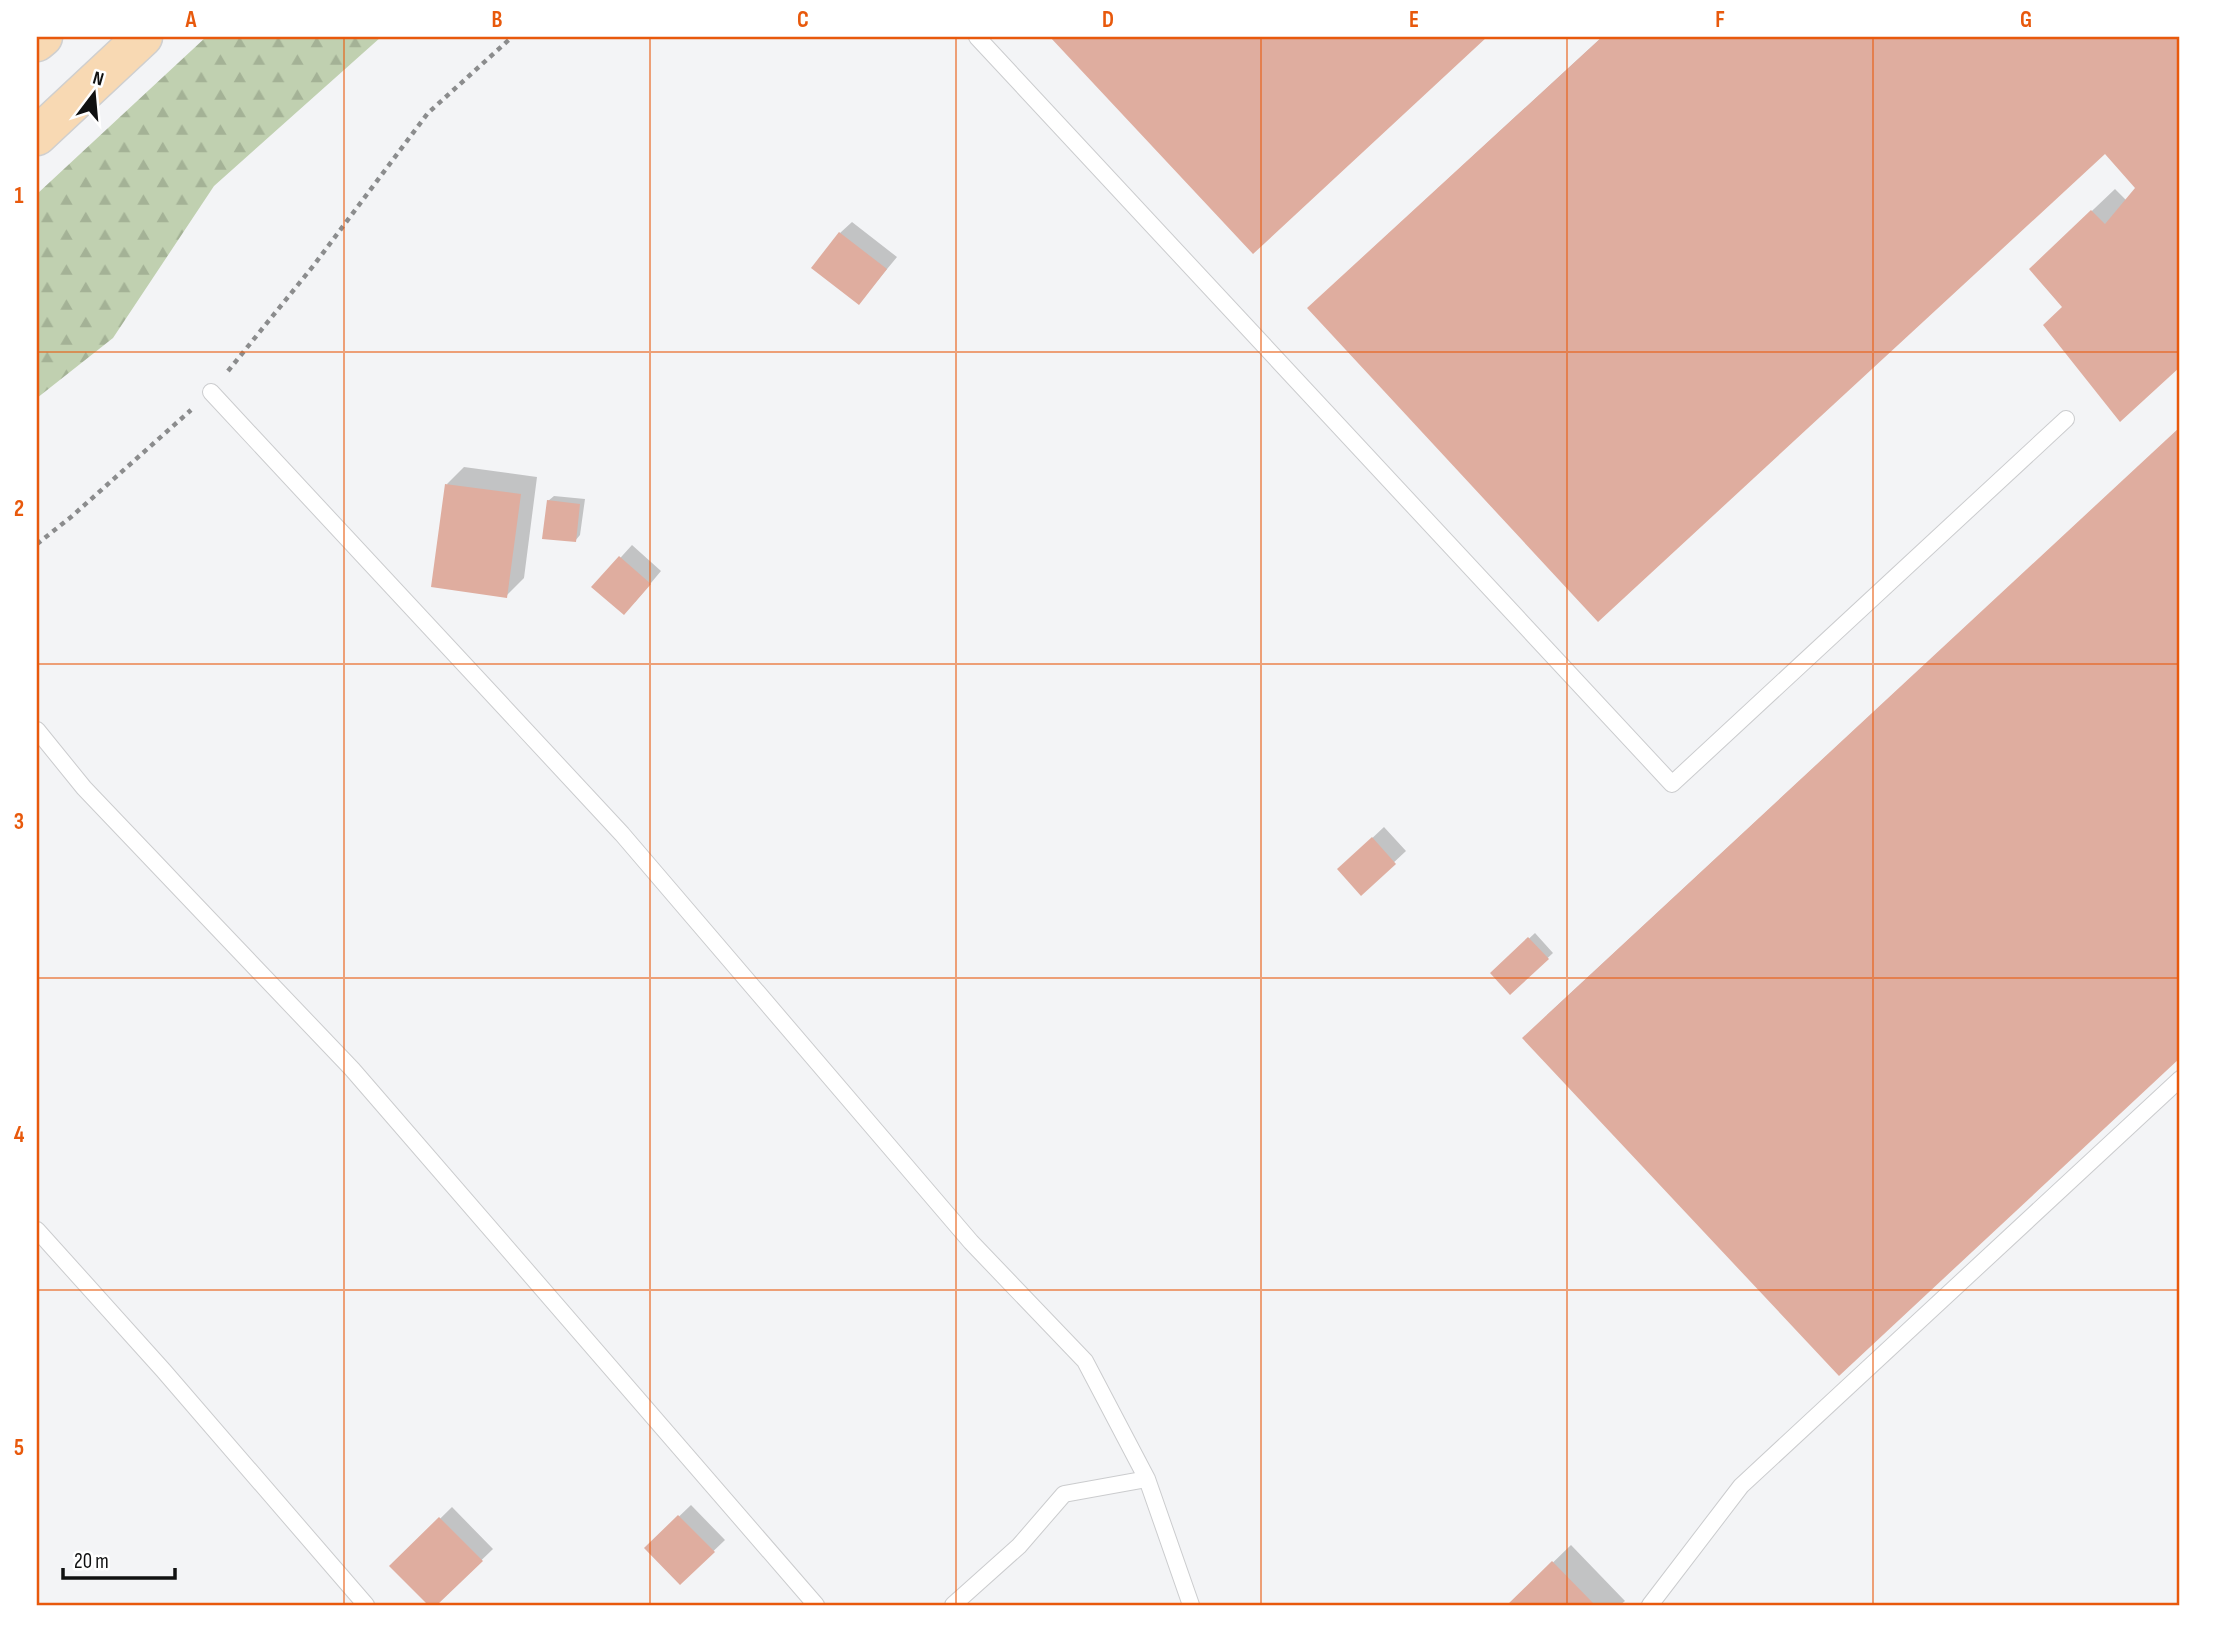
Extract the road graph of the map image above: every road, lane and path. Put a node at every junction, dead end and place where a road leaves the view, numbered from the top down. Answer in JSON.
{"nodes":[{"id":1,"x":43,"y":37,"type":"edge"},
{"id":2,"x":143,"y":37,"type":"edge"},
{"id":3,"x":512,"y":37,"type":"edge"},
{"id":4,"x":977,"y":37,"type":"edge"},
{"id":5,"x":37,"y":42,"type":"edge"},
{"id":6,"x":37,"y":136,"type":"edge"},
{"id":7,"x":211,"y":392,"type":"junction"},
{"id":8,"x":2066,"y":419,"type":"dead end"},
{"id":9,"x":37,"y":544,"type":"edge"},
{"id":10,"x":37,"y":730,"type":"edge"},
{"id":11,"x":2180,"y":1079,"type":"edge"},
{"id":12,"x":37,"y":1230,"type":"edge"},
{"id":13,"x":1147,"y":1479,"type":"junction"},
{"id":14,"x":366,"y":1605,"type":"edge"},
{"id":15,"x":816,"y":1605,"type":"edge"},
{"id":16,"x":953,"y":1605,"type":"edge"},
{"id":17,"x":1191,"y":1605,"type":"edge"},
{"id":18,"x":1650,"y":1605,"type":"edge"}],
"edges":[{"from":1,"to":5,"type":"main road"},
{"from":2,"to":6,"type":"main road"},
{"from":3,"to":7,"type":"path"},
{"from":4,"to":8,"type":"lane"},
{"from":7,"to":9,"type":"path"},
{"from":7,"to":13,"type":"lane"},
{"from":10,"to":15,"type":"lane"},
{"from":11,"to":18,"type":"lane"},
{"from":12,"to":14,"type":"lane"},
{"from":13,"to":16,"type":"lane"},
{"from":13,"to":17,"type":"lane"}]}
